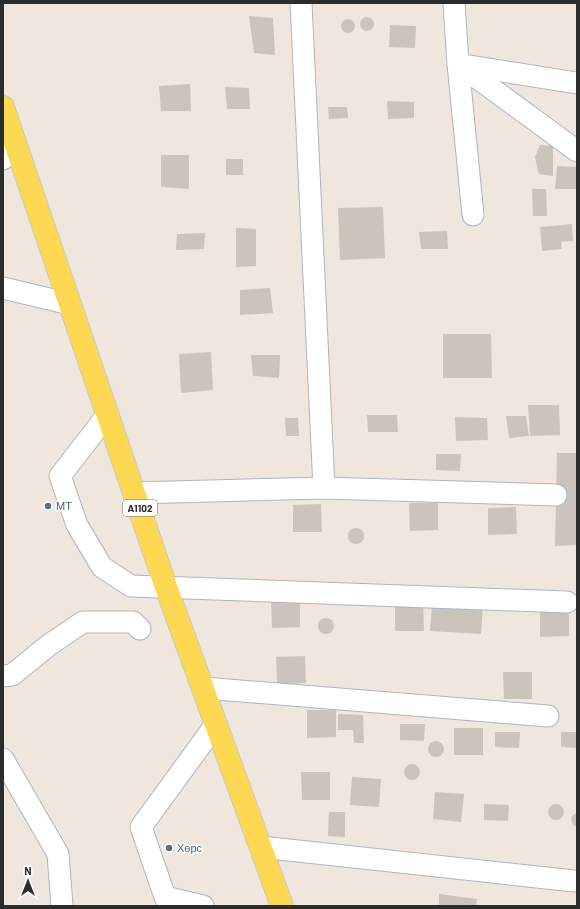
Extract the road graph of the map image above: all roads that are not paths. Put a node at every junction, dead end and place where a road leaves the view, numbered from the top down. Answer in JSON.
{"nodes":[{"id":1,"x":301,"y":3,"type":"edge"},
{"id":2,"x":454,"y":3,"type":"edge"},
{"id":3,"x":458,"y":64,"type":"junction"},
{"id":4,"x":577,"y":83,"type":"edge"},
{"id":5,"x":3,"y":107,"type":"edge"},
{"id":6,"x":9,"y":151,"type":"edge"},
{"id":7,"x":577,"y":151,"type":"edge"},
{"id":8,"x":473,"y":215,"type":"dead end"},
{"id":9,"x":3,"y":288,"type":"edge"},
{"id":10,"x":70,"y":304,"type":"junction"},
{"id":11,"x":108,"y":414,"type":"junction"},
{"id":12,"x":324,"y":488,"type":"junction"},
{"id":13,"x":135,"y":493,"type":"junction"},
{"id":14,"x":556,"y":495,"type":"dead end"},
{"id":15,"x":166,"y":587,"type":"junction"},
{"id":16,"x":567,"y":602,"type":"dead end"},
{"id":17,"x":140,"y":629,"type":"dead end"},
{"id":18,"x":3,"y":676,"type":"edge"},
{"id":19,"x":204,"y":688,"type":"junction"},
{"id":20,"x":548,"y":716,"type":"dead end"},
{"id":21,"x":216,"y":724,"type":"junction"},
{"id":22,"x":3,"y":759,"type":"edge"},
{"id":23,"x":261,"y":847,"type":"junction"},
{"id":24,"x":574,"y":881,"type":"dead end"},
{"id":25,"x":62,"y":906,"type":"edge"},
{"id":26,"x":203,"y":906,"type":"edge"},
{"id":27,"x":282,"y":906,"type":"edge"}],
"edges":[{"from":1,"to":12,"type":"street"},
{"from":2,"to":3,"type":"street"},
{"from":3,"to":4,"type":"street"},
{"from":3,"to":7,"type":"street"},
{"from":3,"to":8,"type":"street"},
{"from":5,"to":6,"type":"main road","number":"A1102"},
{"from":6,"to":10,"type":"main road","number":"A1102"},
{"from":9,"to":10,"type":"street"},
{"from":10,"to":11,"type":"main road","number":"A1102"},
{"from":11,"to":13,"type":"main road","number":"A1102"},
{"from":11,"to":15,"type":"street"},
{"from":12,"to":13,"type":"street"},
{"from":12,"to":14,"type":"street"},
{"from":13,"to":15,"type":"main road","number":"A1102"},
{"from":15,"to":16,"type":"street"},
{"from":15,"to":19,"type":"main road","number":"A1102"},
{"from":17,"to":18,"type":"street"},
{"from":19,"to":20,"type":"street"},
{"from":19,"to":21,"type":"main road","number":"A1102"},
{"from":21,"to":23,"type":"main road","number":"A1102"},
{"from":21,"to":26,"type":"street"},
{"from":22,"to":25,"type":"street"},
{"from":23,"to":24,"type":"street"},
{"from":23,"to":27,"type":"main road","number":"A1102"}]}
